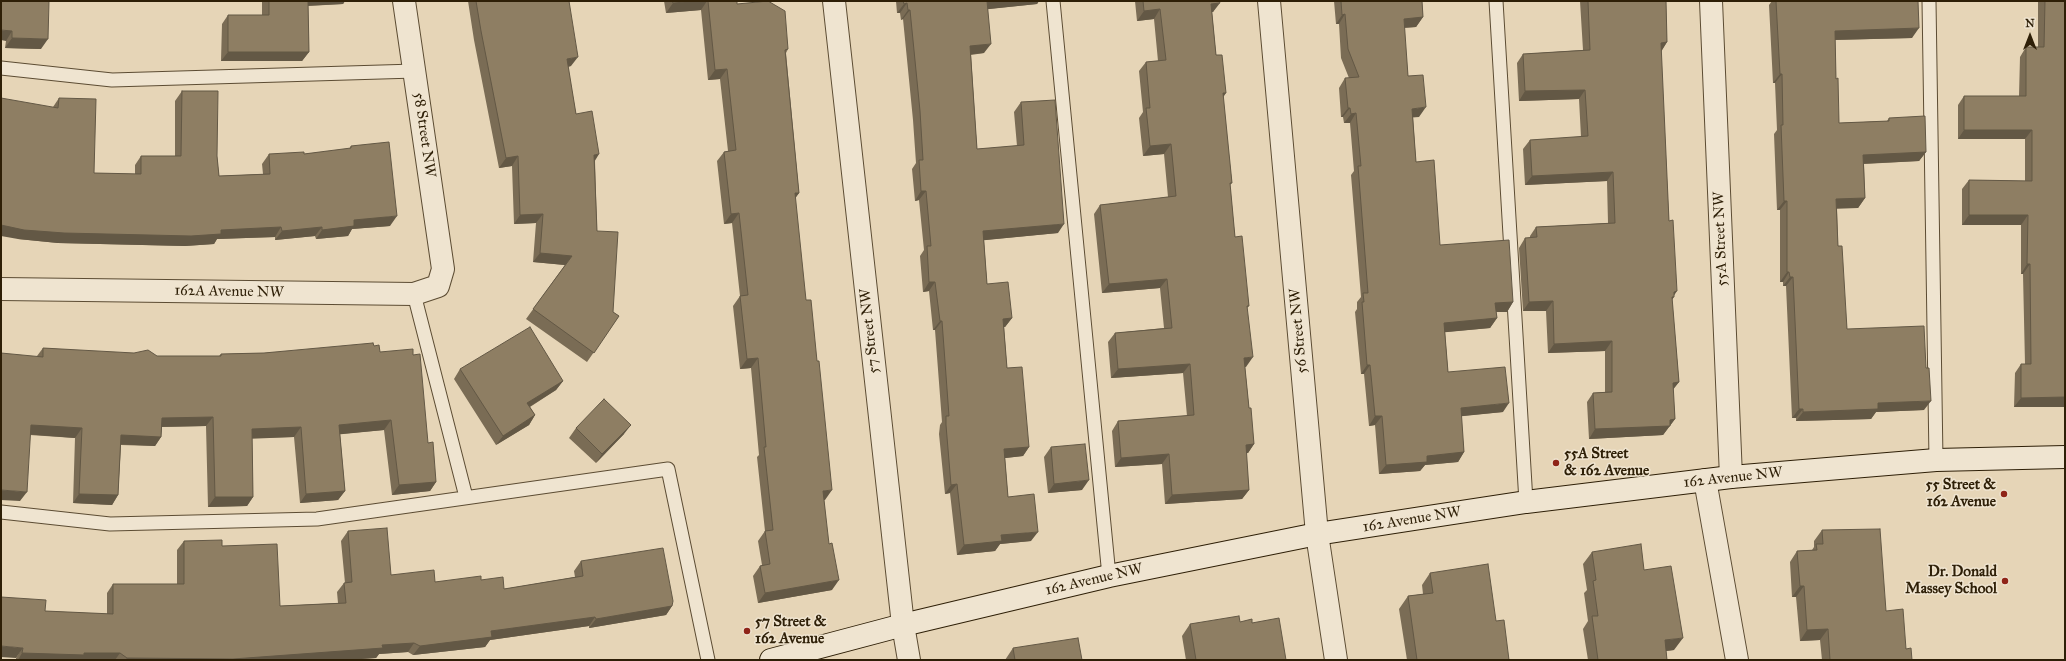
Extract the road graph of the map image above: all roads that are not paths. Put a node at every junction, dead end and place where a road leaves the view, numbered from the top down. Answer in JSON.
{"nodes":[{"id":1,"x":404,"y":1,"type":"edge"},
{"id":2,"x":834,"y":1,"type":"edge"},
{"id":3,"x":1053,"y":1,"type":"edge"},
{"id":4,"x":1269,"y":1,"type":"edge"},
{"id":5,"x":1496,"y":1,"type":"edge"},
{"id":6,"x":1711,"y":1,"type":"edge"},
{"id":7,"x":1929,"y":1,"type":"edge"},
{"id":8,"x":1,"y":68,"type":"edge"},
{"id":9,"x":415,"y":71,"type":"junction"},
{"id":10,"x":443,"y":269,"type":"joint"},
{"id":11,"x":1,"y":289,"type":"edge"},
{"id":12,"x":414,"y":294,"type":"junction"},
{"id":13,"x":2065,"y":457,"type":"edge"},
{"id":14,"x":1936,"y":460,"type":"junction"},
{"id":15,"x":1731,"y":477,"type":"junction"},
{"id":16,"x":1705,"y":480,"type":"junction"},
{"id":17,"x":466,"y":497,"type":"junction"},
{"id":18,"x":1526,"y":502,"type":"junction"},
{"id":19,"x":1,"y":512,"type":"edge"},
{"id":20,"x":1317,"y":534,"type":"junction"},
{"id":21,"x":1109,"y":576,"type":"junction"},
{"id":22,"x":903,"y":625,"type":"junction"},
{"id":23,"x":708,"y":660,"type":"edge"},
{"id":24,"x":771,"y":660,"type":"edge"},
{"id":25,"x":909,"y":660,"type":"edge"},
{"id":26,"x":1336,"y":660,"type":"edge"},
{"id":27,"x":1737,"y":660,"type":"edge"}],
"edges":[{"from":1,"to":9,"type":"street","name":"58 Street NW"},
{"from":2,"to":22,"type":"street","name":"57 Street NW"},
{"from":3,"to":21,"type":"lane"},
{"from":4,"to":20,"type":"street","name":"56 Street NW"},
{"from":5,"to":18,"type":"lane"},
{"from":6,"to":15,"type":"street","name":"55A Street NW"},
{"from":7,"to":14,"type":"lane"},
{"from":8,"to":9,"type":"lane"},
{"from":9,"to":10,"type":"street","name":"58 Street NW"},
{"from":10,"to":12,"type":"street","name":"162A Avenue NW"},
{"from":11,"to":12,"type":"street","name":"162A Avenue NW"},
{"from":12,"to":17,"type":"lane"},
{"from":13,"to":14,"type":"street","name":"162 Avenue NW"},
{"from":14,"to":15,"type":"street","name":"162 Avenue NW"},
{"from":15,"to":16,"type":"street","name":"162 Avenue NW"},
{"from":16,"to":18,"type":"street","name":"162 Avenue NW"},
{"from":16,"to":27,"type":"street"},
{"from":17,"to":19,"type":"lane"},
{"from":17,"to":23,"type":"lane"},
{"from":18,"to":20,"type":"street","name":"162 Avenue NW"},
{"from":20,"to":21,"type":"street","name":"162 Avenue NW"},
{"from":20,"to":26,"type":"street","name":"56 Street NW"},
{"from":21,"to":22,"type":"street","name":"162 Avenue NW"},
{"from":22,"to":24,"type":"street","name":"162 Avenue NW"},
{"from":22,"to":25,"type":"street","name":"57 Street NW"}]}
